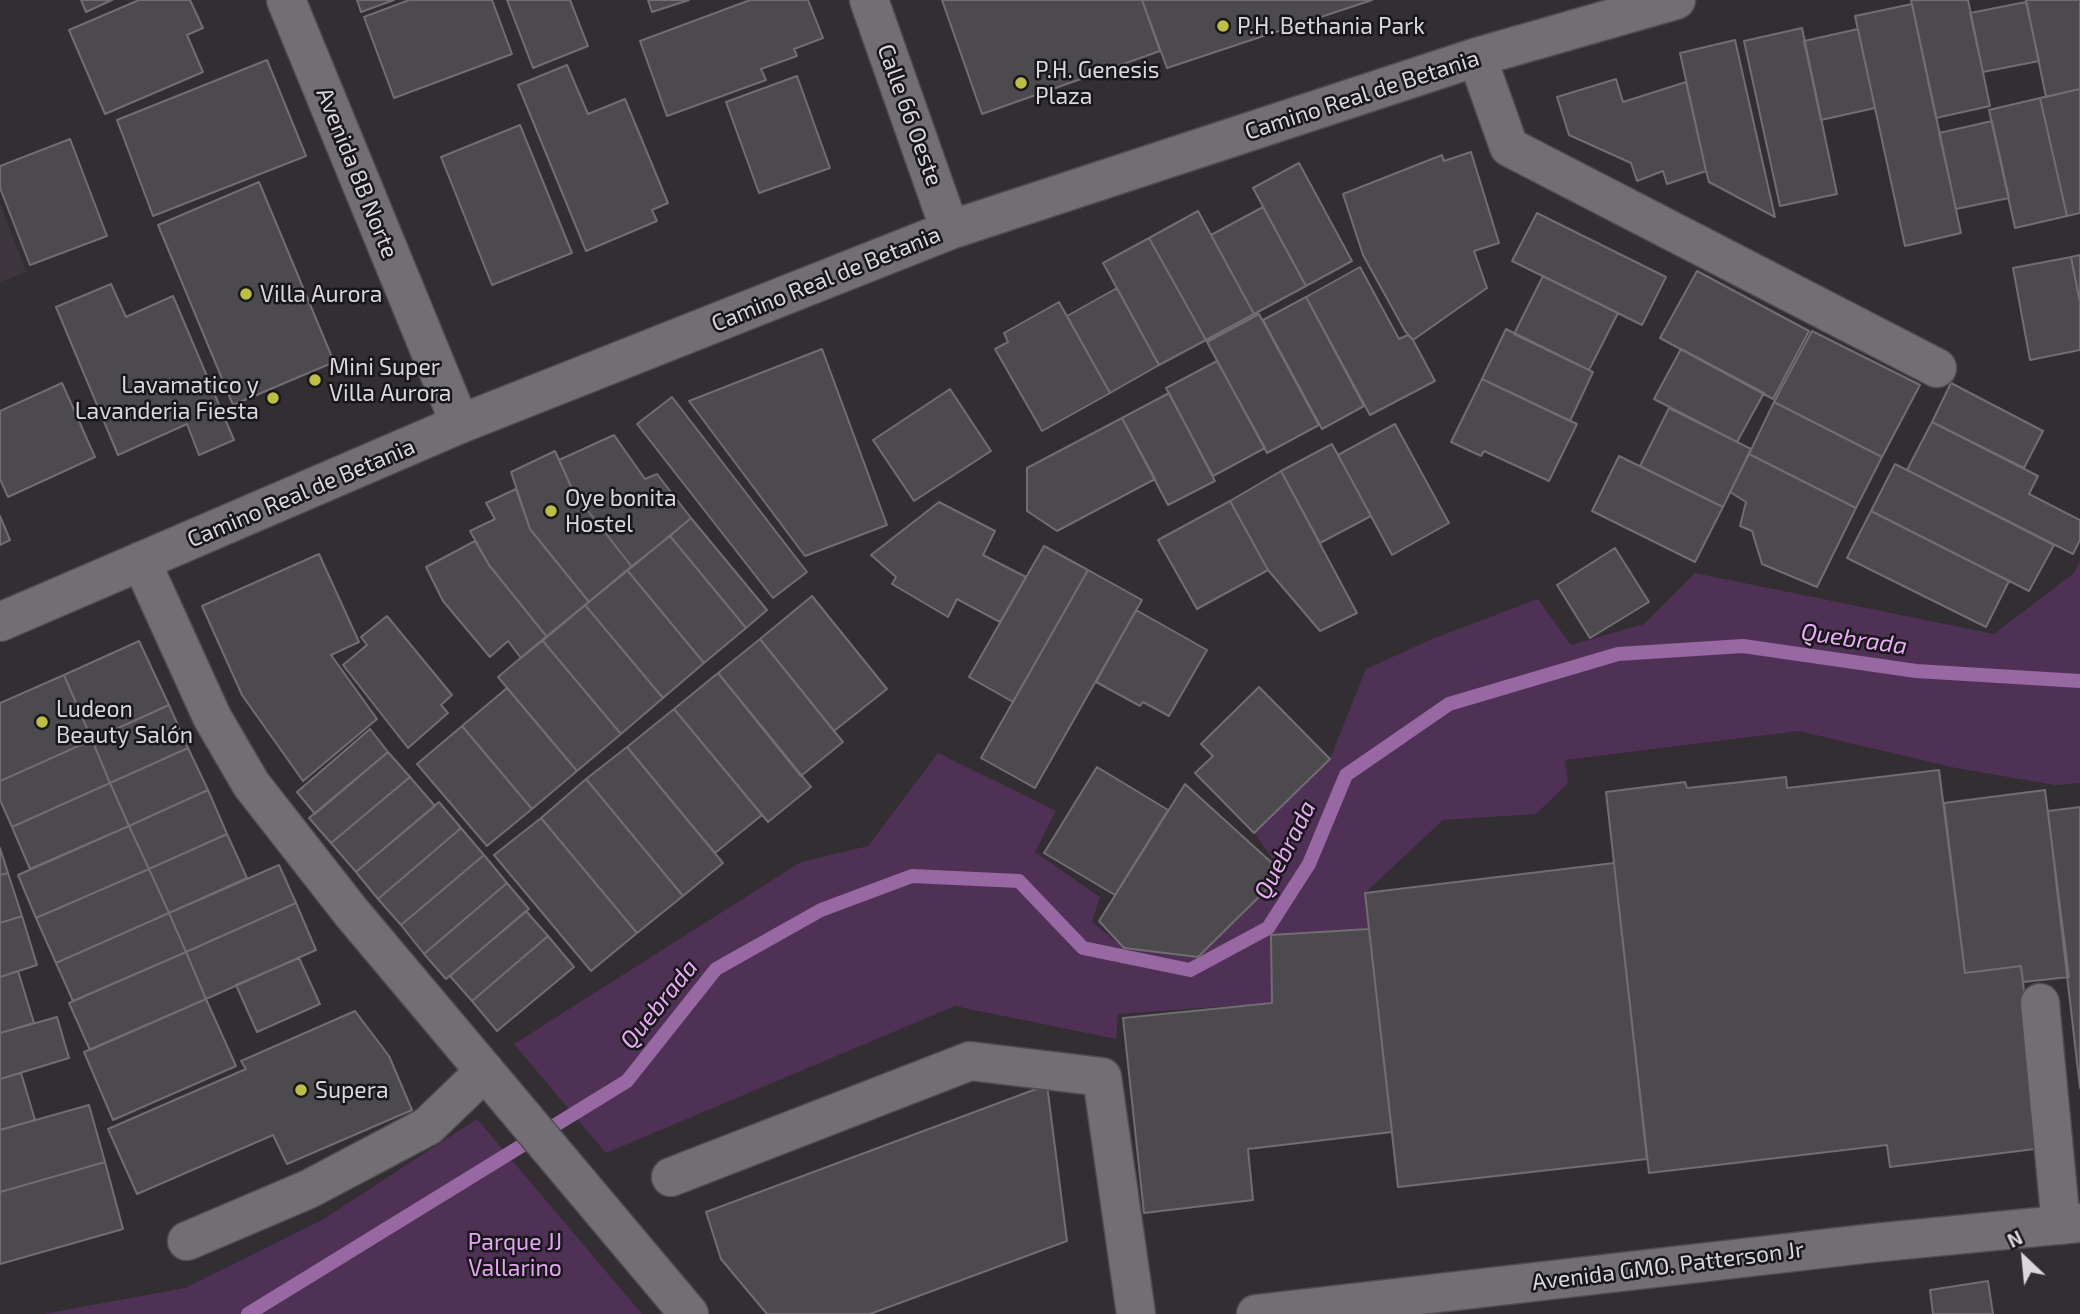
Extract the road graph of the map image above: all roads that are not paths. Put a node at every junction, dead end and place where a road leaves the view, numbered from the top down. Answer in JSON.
{"nodes":[{"id":1,"x":286,"y":0,"type":"edge"},
{"id":2,"x":869,"y":0,"type":"edge"},
{"id":3,"x":1676,"y":0,"type":"edge"},
{"id":4,"x":1477,"y":57,"type":"junction"},
{"id":5,"x":950,"y":230,"type":"junction"},
{"id":6,"x":1937,"y":368,"type":"dead end"},
{"id":7,"x":460,"y":424,"type":"junction"},
{"id":8,"x":141,"y":561,"type":"junction"},
{"id":9,"x":0,"y":622,"type":"edge"},
{"id":10,"x":2040,"y":1003,"type":"dead end"},
{"id":11,"x":494,"y":1082,"type":"junction"},
{"id":12,"x":671,"y":1177,"type":"dead end"},
{"id":13,"x":2071,"y":1224,"type":"edge"},
{"id":14,"x":187,"y":1241,"type":"dead end"},
{"id":15,"x":689,"y":1314,"type":"edge"},
{"id":16,"x":1136,"y":1314,"type":"edge"},
{"id":17,"x":1256,"y":1314,"type":"edge"}],
"edges":[{"from":1,"to":7,"type":"street","name":"Avenida 8B Norte"},
{"from":2,"to":5,"type":"street","name":"Calle 66 Oeste"},
{"from":3,"to":4,"type":"street","name":"Camino Real de Betania"},
{"from":4,"to":5,"type":"street","name":"Camino Real de Betania"},
{"from":4,"to":6,"type":"street"},
{"from":5,"to":7,"type":"street","name":"Camino Real de Betania"},
{"from":7,"to":8,"type":"street","name":"Camino Real de Betania"},
{"from":8,"to":9,"type":"street","name":"Camino Real de Betania"},
{"from":8,"to":11,"type":"street"},
{"from":10,"to":13,"type":"street"},
{"from":11,"to":14,"type":"street"},
{"from":11,"to":15,"type":"street"},
{"from":12,"to":16,"type":"street"},
{"from":13,"to":17,"type":"street","name":"Avenida GMO. Patterson Jr"}]}
